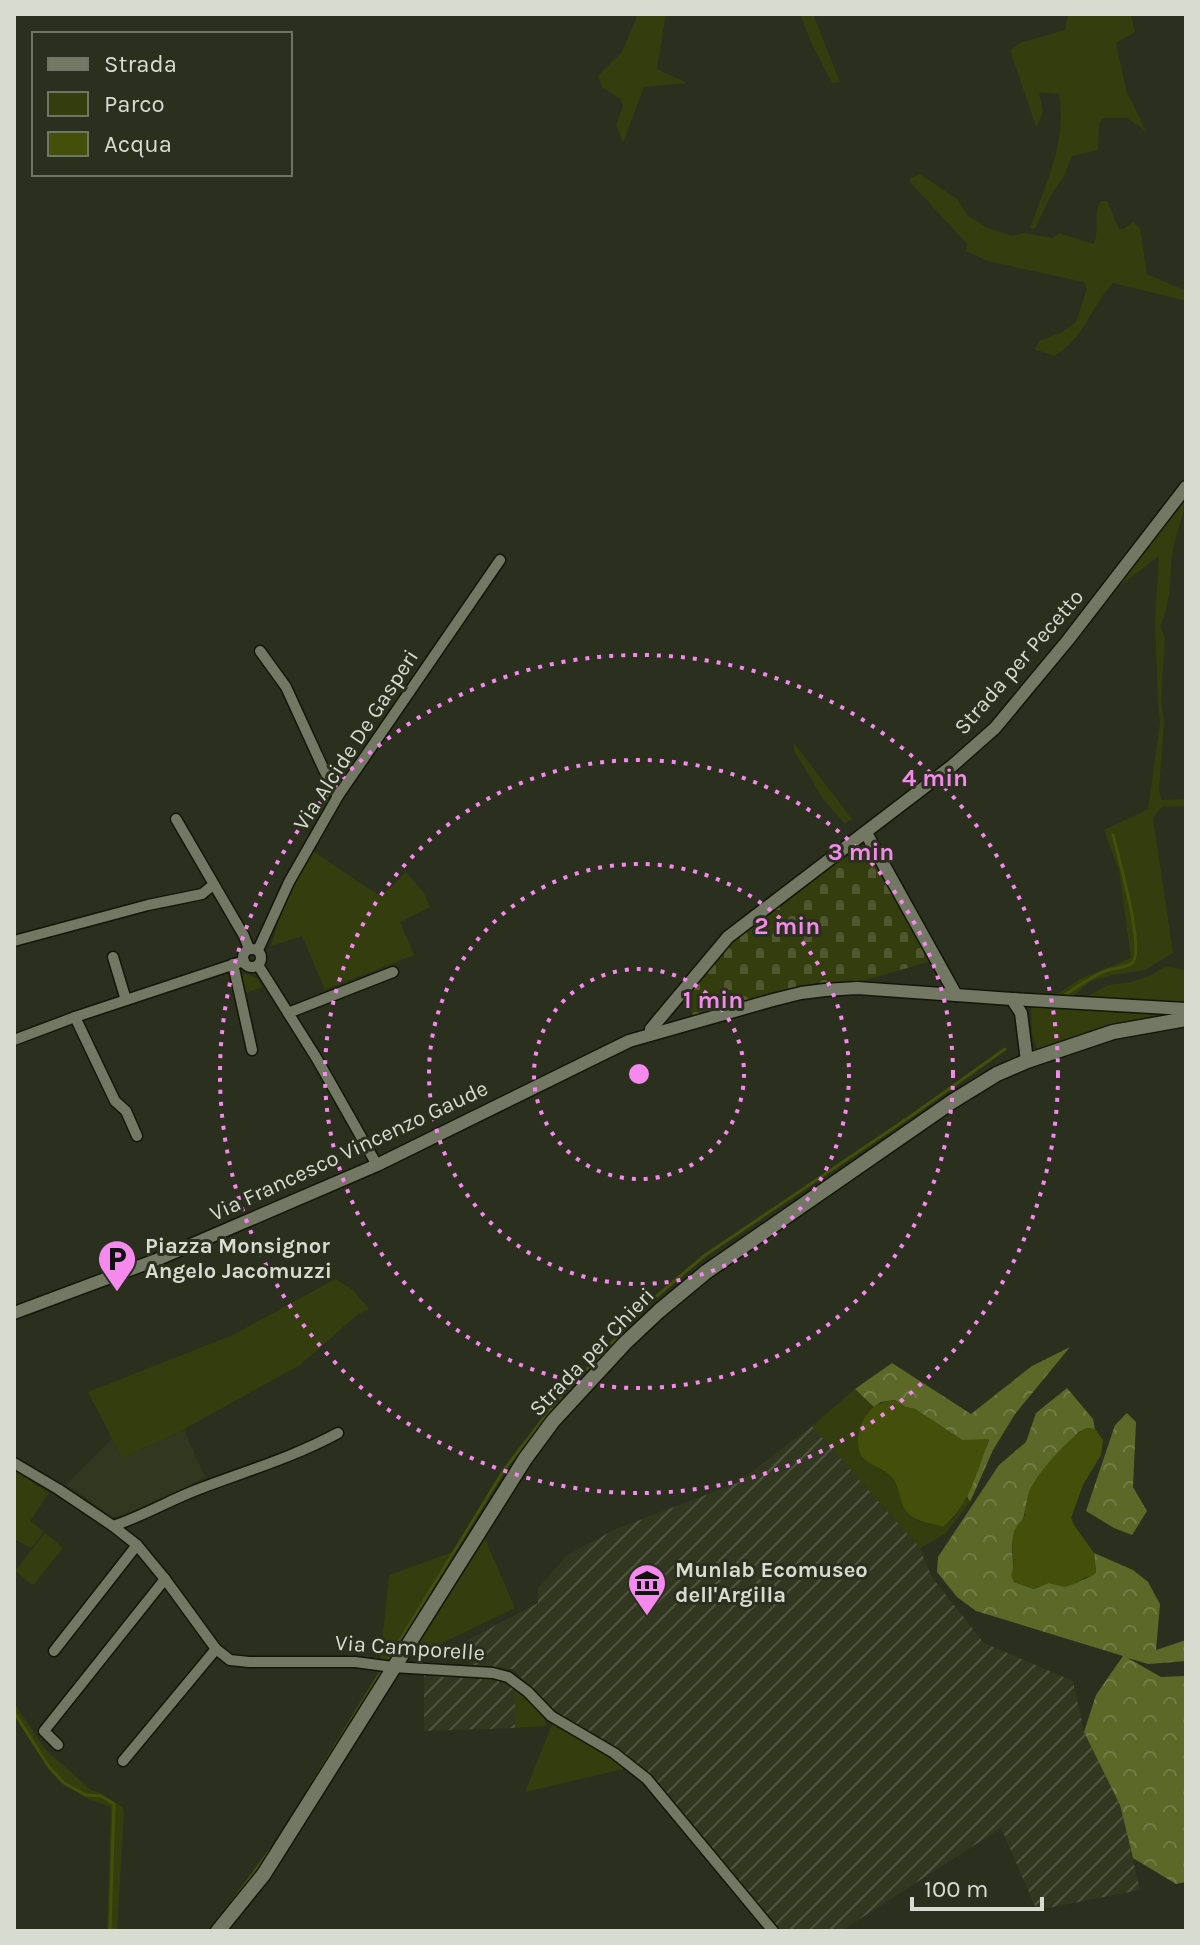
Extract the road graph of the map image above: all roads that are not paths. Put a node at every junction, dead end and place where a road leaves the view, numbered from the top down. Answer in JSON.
{"nodes":[{"id":1,"x":1186,"y":487,"type":"edge"},
{"id":2,"x":500,"y":560,"type":"dead end"},
{"id":3,"x":260,"y":651,"type":"dead end"},
{"id":4,"x":338,"y":796,"type":"junction"},
{"id":5,"x":176,"y":819,"type":"dead end"},
{"id":6,"x":866,"y":833,"type":"junction"},
{"id":7,"x":213,"y":885,"type":"junction"},
{"id":8,"x":14,"y":941,"type":"edge"},
{"id":9,"x":253,"y":950,"type":"junction"},
{"id":10,"x":113,"y":957,"type":"dead end"},
{"id":11,"x":238,"y":963,"type":"junction"},
{"id":12,"x":258,"y":965,"type":"junction"},
{"id":13,"x":393,"y":972,"type":"dead end"},
{"id":14,"x":956,"y":995,"type":"junction"},
{"id":15,"x":1012,"y":999,"type":"junction"},
{"id":16,"x":126,"y":1000,"type":"junction"},
{"id":17,"x":1186,"y":1009,"type":"edge"},
{"id":18,"x":288,"y":1013,"type":"junction"},
{"id":19,"x":75,"y":1017,"type":"junction"},
{"id":20,"x":1186,"y":1019,"type":"edge"},
{"id":21,"x":651,"y":1034,"type":"junction"},
{"id":22,"x":14,"y":1040,"type":"edge"},
{"id":23,"x":252,"y":1050,"type":"dead end"},
{"id":24,"x":1027,"y":1061,"type":"junction"},
{"id":25,"x":137,"y":1136,"type":"dead end"},
{"id":26,"x":377,"y":1165,"type":"junction"},
{"id":27,"x":14,"y":1313,"type":"edge"},
{"id":28,"x":338,"y":1433,"type":"dead end"},
{"id":29,"x":14,"y":1463,"type":"edge"},
{"id":30,"x":113,"y":1526,"type":"junction"},
{"id":31,"x":137,"y":1545,"type":"junction"},
{"id":32,"x":165,"y":1579,"type":"junction"},
{"id":33,"x":216,"y":1649,"type":"junction"},
{"id":34,"x":54,"y":1651,"type":"dead end"},
{"id":35,"x":393,"y":1667,"type":"junction"},
{"id":36,"x":58,"y":1745,"type":"dead end"},
{"id":37,"x":123,"y":1761,"type":"dead end"},
{"id":38,"x":218,"y":1931,"type":"edge"},
{"id":39,"x":773,"y":1931,"type":"edge"}],
"edges":[{"from":1,"to":6,"type":"street","name":"Strada per Pecetto"},
{"from":2,"to":4,"type":"street","name":"Via Alcide De Gasperi"},
{"from":3,"to":4,"type":"street"},
{"from":4,"to":9,"type":"street","name":"Via Alcide De Gasperi"},
{"from":5,"to":7,"type":"street"},
{"from":6,"to":14,"type":"street"},
{"from":6,"to":21,"type":"street","name":"Strada per Pecetto"},
{"from":7,"to":8,"type":"street"},
{"from":7,"to":9,"type":"street"},
{"from":9,"to":11,"type":"street","name":"Via Alcide De Gasperi"},
{"from":9,"to":12,"type":"street"},
{"from":10,"to":16,"type":"street"},
{"from":11,"to":12,"type":"street"},
{"from":11,"to":16,"type":"street"},
{"from":11,"to":23,"type":"street"},
{"from":12,"to":18,"type":"street"},
{"from":13,"to":18,"type":"street"},
{"from":14,"to":15,"type":"street","name":"Via Francesco Vincenzo Gaude"},
{"from":14,"to":21,"type":"street","name":"Via Francesco Vincenzo Gaude"},
{"from":15,"to":17,"type":"street","name":"Via Francesco Vincenzo Gaude"},
{"from":15,"to":24,"type":"street"},
{"from":16,"to":19,"type":"street"},
{"from":18,"to":26,"type":"street"},
{"from":19,"to":22,"type":"street"},
{"from":19,"to":25,"type":"street"},
{"from":20,"to":24,"type":"main road","name":"Strada per Chieri"},
{"from":21,"to":26,"type":"street","name":"Via Francesco Vincenzo Gaude"},
{"from":24,"to":35,"type":"main road","name":"Strada per Chieri"},
{"from":26,"to":27,"type":"street","name":"Via Francesco Vincenzo Gaude"},
{"from":28,"to":30,"type":"street"},
{"from":29,"to":30,"type":"street"},
{"from":30,"to":31,"type":"street"},
{"from":31,"to":32,"type":"street"},
{"from":31,"to":34,"type":"street"},
{"from":32,"to":33,"type":"street"},
{"from":32,"to":36,"type":"street"},
{"from":33,"to":35,"type":"street","name":"Via Camporelle"},
{"from":33,"to":37,"type":"street"},
{"from":35,"to":38,"type":"main road","name":"Strada per Chieri"},
{"from":35,"to":39,"type":"street","name":"Via Camporelle"}]}
